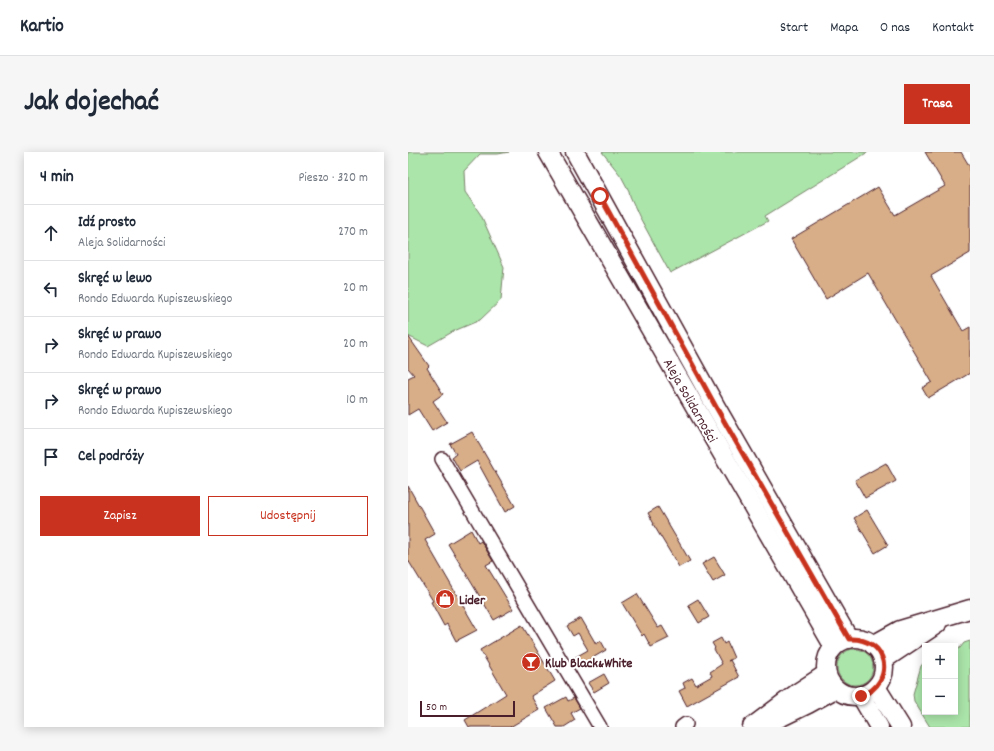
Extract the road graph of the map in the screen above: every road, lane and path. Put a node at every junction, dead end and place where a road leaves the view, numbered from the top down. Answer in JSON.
{"nodes":[{"id":1,"x":548,"y":152,"type":"edge"},
{"id":2,"x":575,"y":152,"type":"edge"},
{"id":3,"x":442,"y":460,"type":"dead end"},
{"id":4,"x":970,"y":609,"type":"edge"},
{"id":5,"x":950,"y":615,"type":"junction"},
{"id":6,"x":841,"y":643,"type":"junction"},
{"id":7,"x":873,"y":645,"type":"junction"},
{"id":8,"x":883,"y":660,"type":"junction"},
{"id":9,"x":831,"y":682,"type":"junction"},
{"id":10,"x":876,"y":687,"type":"junction"},
{"id":11,"x":861,"y":696,"type":"junction"},
{"id":12,"x":600,"y":727,"type":"edge"},
{"id":13,"x":752,"y":727,"type":"edge"},
{"id":14,"x":761,"y":727,"type":"edge"},
{"id":15,"x":879,"y":727,"type":"edge"},
{"id":16,"x":901,"y":727,"type":"edge"}],
"edges":[{"from":1,"to":6,"type":"main road","name":"Aleja Solidarności"},
{"from":2,"to":6,"type":"main road","name":"Aleja Solidarności"},
{"from":3,"to":12,"type":"street"},
{"from":4,"to":5,"type":"main road"},
{"from":5,"to":7,"type":"main road"},
{"from":5,"to":8,"type":"main road"},
{"from":6,"to":7,"type":"main road"},
{"from":6,"to":9,"type":"main road"},
{"from":7,"to":8,"type":"main road"},
{"from":8,"to":10,"type":"main road"},
{"from":9,"to":11,"type":"main road"},
{"from":9,"to":13,"type":"main road"},
{"from":9,"to":14,"type":"main road"},
{"from":10,"to":11,"type":"main road"},
{"from":10,"to":16,"type":"main road"},
{"from":11,"to":15,"type":"main road"}]}
